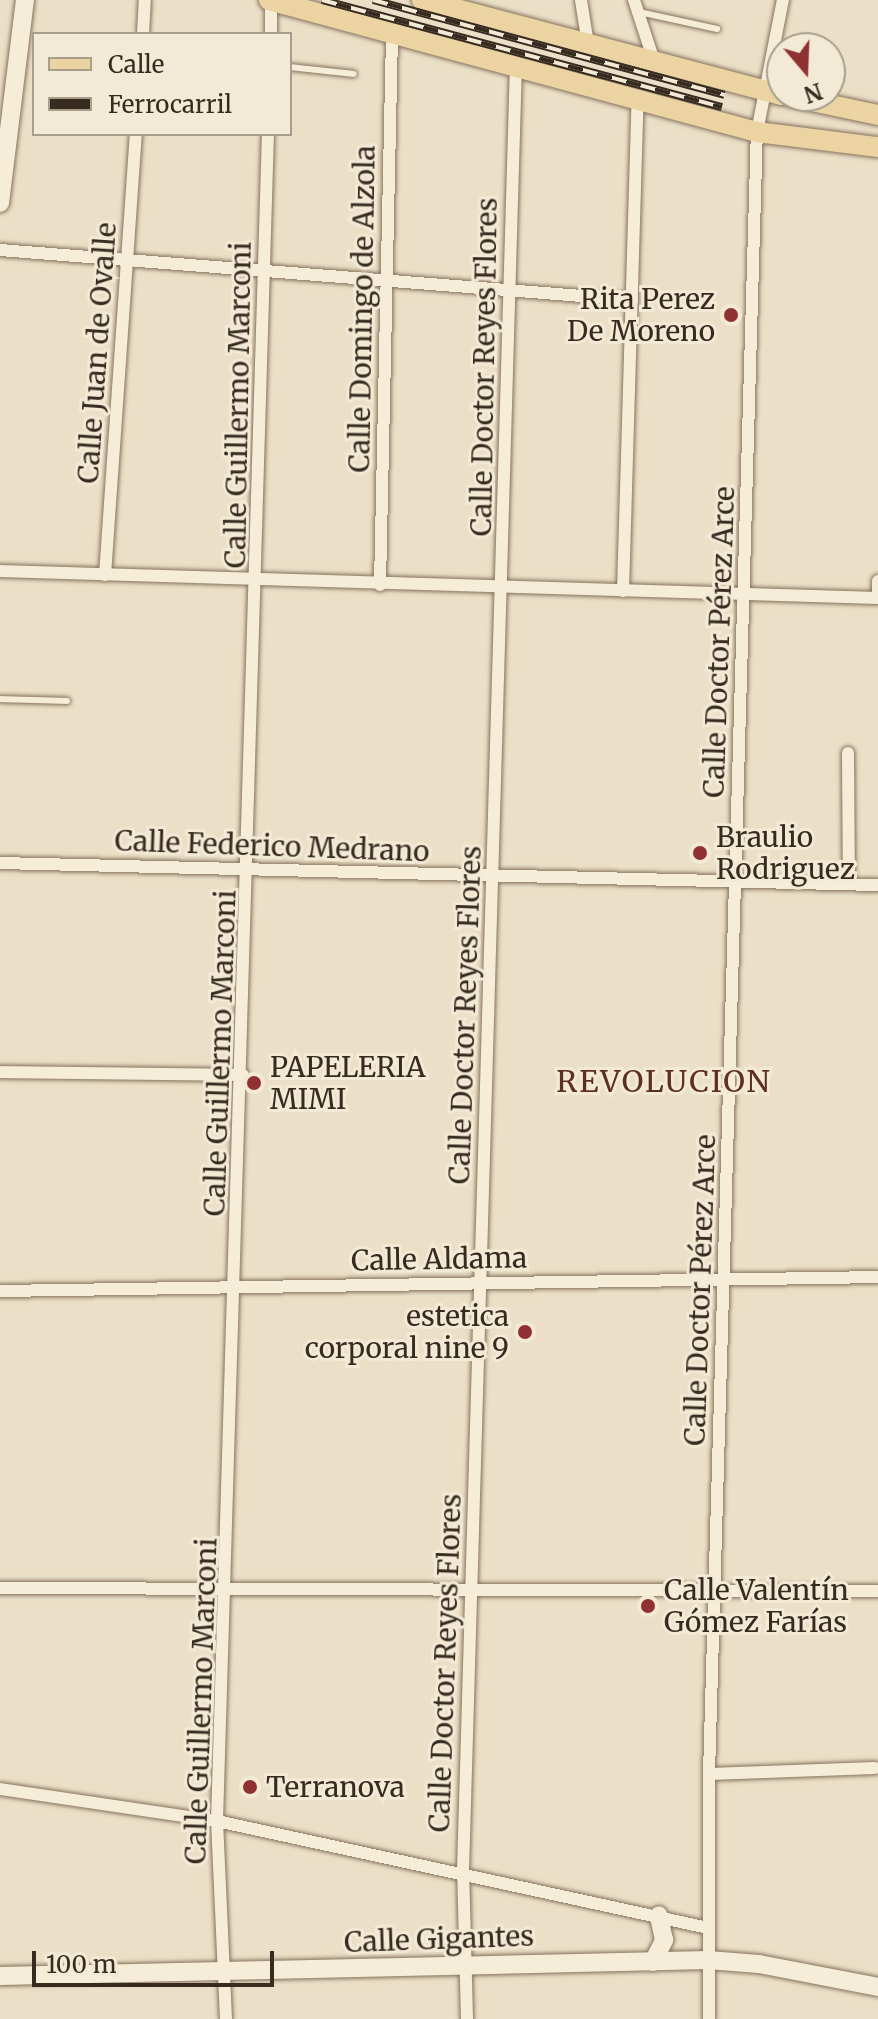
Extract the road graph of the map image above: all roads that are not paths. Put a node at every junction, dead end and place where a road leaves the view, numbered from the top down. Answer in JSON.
{"nodes":[{"id":1,"x":25,"y":0,"type":"edge"},
{"id":2,"x":145,"y":0,"type":"edge"},
{"id":3,"x":270,"y":0,"type":"edge"},
{"id":4,"x":422,"y":0,"type":"edge"},
{"id":5,"x":581,"y":0,"type":"edge"},
{"id":6,"x":783,"y":0,"type":"edge"},
{"id":7,"x":636,"y":6,"type":"edge"},
{"id":8,"x":717,"y":29,"type":"dead end"},
{"id":9,"x":143,"y":32,"type":"edge"},
{"id":10,"x":271,"y":32,"type":"edge"},
{"id":11,"x":781,"y":32,"type":"edge"},
{"id":12,"x":392,"y":33,"type":"junction"},
{"id":13,"x":588,"y":44,"type":"junction"},
{"id":14,"x":654,"y":61,"type":"junction"},
{"id":15,"x":516,"y":65,"type":"junction"},
{"id":16,"x":292,"y":67,"type":"edge"},
{"id":17,"x":354,"y":74,"type":"dead end"},
{"id":18,"x":766,"y":91,"type":"edge"},
{"id":19,"x":638,"y":98,"type":"junction"},
{"id":20,"x":846,"y":108,"type":"edge"},
{"id":21,"x":768,"y":112,"type":"edge"},
{"id":22,"x":878,"y":115,"type":"edge"},
{"id":23,"x":757,"y":132,"type":"junction"},
{"id":24,"x":136,"y":136,"type":"edge"},
{"id":25,"x":268,"y":136,"type":"edge"},
{"id":26,"x":878,"y":147,"type":"edge"},
{"id":27,"x":0,"y":203,"type":"edge"},
{"id":28,"x":0,"y":250,"type":"edge"},
{"id":29,"x":128,"y":260,"type":"junction"},
{"id":30,"x":264,"y":270,"type":"junction"},
{"id":31,"x":387,"y":280,"type":"junction"},
{"id":32,"x":509,"y":289,"type":"junction"},
{"id":33,"x":632,"y":300,"type":"junction"},
{"id":34,"x":0,"y":571,"type":"edge"},
{"id":35,"x":105,"y":575,"type":"junction"},
{"id":36,"x":878,"y":581,"type":"edge"},
{"id":37,"x":258,"y":582,"type":"junction"},
{"id":38,"x":380,"y":585,"type":"junction"},
{"id":39,"x":502,"y":588,"type":"junction"},
{"id":40,"x":623,"y":591,"type":"junction"},
{"id":41,"x":744,"y":593,"type":"junction"},
{"id":42,"x":878,"y":598,"type":"edge"},
{"id":43,"x":0,"y":699,"type":"edge"},
{"id":44,"x":67,"y":701,"type":"dead end"},
{"id":45,"x":848,"y":753,"type":"dead end"},
{"id":46,"x":0,"y":863,"type":"edge"},
{"id":47,"x":249,"y":870,"type":"junction"},
{"id":48,"x":494,"y":876,"type":"junction"},
{"id":49,"x":736,"y":883,"type":"junction"},
{"id":50,"x":849,"y":884,"type":"junction"},
{"id":51,"x":878,"y":885,"type":"edge"},
{"id":52,"x":0,"y":1072,"type":"edge"},
{"id":53,"x":243,"y":1075,"type":"junction"},
{"id":54,"x":878,"y":1277,"type":"edge"},
{"id":55,"x":725,"y":1278,"type":"junction"},
{"id":56,"x":478,"y":1282,"type":"junction"},
{"id":57,"x":237,"y":1286,"type":"junction"},
{"id":58,"x":0,"y":1291,"type":"edge"},
{"id":59,"x":0,"y":1588,"type":"edge"},
{"id":60,"x":472,"y":1589,"type":"junction"},
{"id":61,"x":228,"y":1591,"type":"junction"},
{"id":62,"x":715,"y":1591,"type":"junction"},
{"id":63,"x":878,"y":1591,"type":"edge"},
{"id":64,"x":875,"y":1768,"type":"dead end"},
{"id":65,"x":709,"y":1774,"type":"junction"},
{"id":66,"x":0,"y":1789,"type":"edge"},
{"id":67,"x":217,"y":1821,"type":"junction"},
{"id":68,"x":463,"y":1871,"type":"junction"},
{"id":69,"x":659,"y":1916,"type":"junction"},
{"id":70,"x":708,"y":1928,"type":"junction"},
{"id":71,"x":708,"y":1960,"type":"junction"},
{"id":72,"x":653,"y":1962,"type":"junction"},
{"id":73,"x":465,"y":1966,"type":"junction"},
{"id":74,"x":225,"y":1973,"type":"junction"},
{"id":75,"x":0,"y":1976,"type":"edge"},
{"id":76,"x":878,"y":1987,"type":"edge"},
{"id":77,"x":226,"y":2019,"type":"edge"},
{"id":78,"x":467,"y":2019,"type":"edge"},
{"id":79,"x":709,"y":2019,"type":"edge"}],
"edges":[{"from":1,"to":27,"type":"main road"},
{"from":2,"to":9,"type":"street"},
{"from":3,"to":10,"type":"street"},
{"from":3,"to":12,"type":"main road"},
{"from":4,"to":13,"type":"main road"},
{"from":5,"to":13,"type":"street"},
{"from":6,"to":11,"type":"street","name":"Calle Doctor Pérez Arce"},
{"from":7,"to":8,"type":"lane"},
{"from":7,"to":14,"type":"street"},
{"from":12,"to":15,"type":"main road"},
{"from":12,"to":31,"type":"street","name":"Calle Domingo de Alzola"},
{"from":13,"to":14,"type":"main road"},
{"from":14,"to":18,"type":"main road"},
{"from":15,"to":19,"type":"main road"},
{"from":15,"to":32,"type":"street","name":"Calle Doctor Reyes Flores"},
{"from":16,"to":17,"type":"lane"},
{"from":19,"to":23,"type":"main road"},
{"from":19,"to":33,"type":"street"},
{"from":20,"to":22,"type":"main road"},
{"from":21,"to":23,"type":"street","name":"Calle Doctor Pérez Arce"},
{"from":23,"to":26,"type":"main road"},
{"from":23,"to":41,"type":"street","name":"Calle Doctor Pérez Arce"},
{"from":24,"to":29,"type":"street","name":"Calle Juan de Ovalle"},
{"from":25,"to":30,"type":"street","name":"Calle Guillermo Marconi"},
{"from":28,"to":29,"type":"street"},
{"from":29,"to":30,"type":"street"},
{"from":29,"to":35,"type":"street","name":"Calle Juan de Ovalle"},
{"from":30,"to":31,"type":"street"},
{"from":30,"to":37,"type":"street","name":"Calle Guillermo Marconi"},
{"from":31,"to":32,"type":"street"},
{"from":31,"to":38,"type":"street","name":"Calle Domingo de Alzola"},
{"from":32,"to":33,"type":"street"},
{"from":32,"to":39,"type":"street","name":"Calle Doctor Reyes Flores"},
{"from":33,"to":40,"type":"street"},
{"from":34,"to":35,"type":"street"},
{"from":35,"to":37,"type":"street"},
{"from":36,"to":42,"type":"street"},
{"from":37,"to":38,"type":"street"},
{"from":37,"to":47,"type":"street","name":"Calle Guillermo Marconi"},
{"from":38,"to":39,"type":"street"},
{"from":39,"to":40,"type":"street"},
{"from":39,"to":48,"type":"street","name":"Calle Doctor Reyes Flores"},
{"from":40,"to":41,"type":"street"},
{"from":41,"to":42,"type":"street"},
{"from":41,"to":49,"type":"street","name":"Calle Doctor Pérez Arce"},
{"from":43,"to":44,"type":"lane"},
{"from":45,"to":50,"type":"street"},
{"from":46,"to":47,"type":"street","name":"Calle Federico Medrano"},
{"from":47,"to":48,"type":"street","name":"Calle Federico Medrano"},
{"from":47,"to":53,"type":"street","name":"Calle Guillermo Marconi"},
{"from":48,"to":49,"type":"street","name":"Calle Federico Medrano"},
{"from":48,"to":56,"type":"street","name":"Calle Doctor Reyes Flores"},
{"from":49,"to":50,"type":"street","name":"Calle Federico Medrano"},
{"from":49,"to":55,"type":"street","name":"Calle Doctor Pérez Arce"},
{"from":50,"to":51,"type":"street","name":"Calle Federico Medrano"},
{"from":52,"to":53,"type":"street"},
{"from":53,"to":57,"type":"street","name":"Calle Guillermo Marconi"},
{"from":54,"to":55,"type":"street","name":"Calle Aldama"},
{"from":55,"to":56,"type":"street","name":"Calle Aldama"},
{"from":55,"to":62,"type":"street","name":"Calle Doctor Pérez Arce"},
{"from":56,"to":57,"type":"street","name":"Calle Aldama"},
{"from":56,"to":60,"type":"street","name":"Calle Doctor Reyes Flores"},
{"from":57,"to":58,"type":"street","name":"Calle Aldama"},
{"from":57,"to":61,"type":"street","name":"Calle Guillermo Marconi"},
{"from":59,"to":61,"type":"street"},
{"from":60,"to":61,"type":"street"},
{"from":60,"to":62,"type":"street"},
{"from":60,"to":68,"type":"street","name":"Calle Doctor Reyes Flores"},
{"from":61,"to":67,"type":"street","name":"Calle Guillermo Marconi"},
{"from":62,"to":63,"type":"street"},
{"from":62,"to":65,"type":"street","name":"Calle Doctor Pérez Arce"},
{"from":64,"to":65,"type":"street"},
{"from":65,"to":70,"type":"street","name":"Calle Doctor Pérez Arce"},
{"from":66,"to":67,"type":"street"},
{"from":67,"to":68,"type":"street"},
{"from":67,"to":74,"type":"street","name":"Calle Guillermo Marconi"},
{"from":68,"to":69,"type":"street"},
{"from":68,"to":73,"type":"street","name":"Calle Doctor Reyes Flores"},
{"from":69,"to":70,"type":"street"},
{"from":69,"to":72,"type":"main road"},
{"from":70,"to":71,"type":"street","name":"Calle Doctor Pérez Arce"},
{"from":71,"to":72,"type":"main road","name":"Calle Gigantes"},
{"from":71,"to":76,"type":"main road","name":"Calle Gigantes"},
{"from":71,"to":79,"type":"street","name":"Calle Doctor Pérez Arce"},
{"from":72,"to":73,"type":"main road","name":"Calle Gigantes"},
{"from":73,"to":74,"type":"main road","name":"Calle Gigantes"},
{"from":73,"to":78,"type":"street","name":"Calle Doctor Reyes Flores"},
{"from":74,"to":75,"type":"main road","name":"Calle Gigantes"},
{"from":74,"to":77,"type":"street","name":"Calle Guillermo Marconi"}]}
